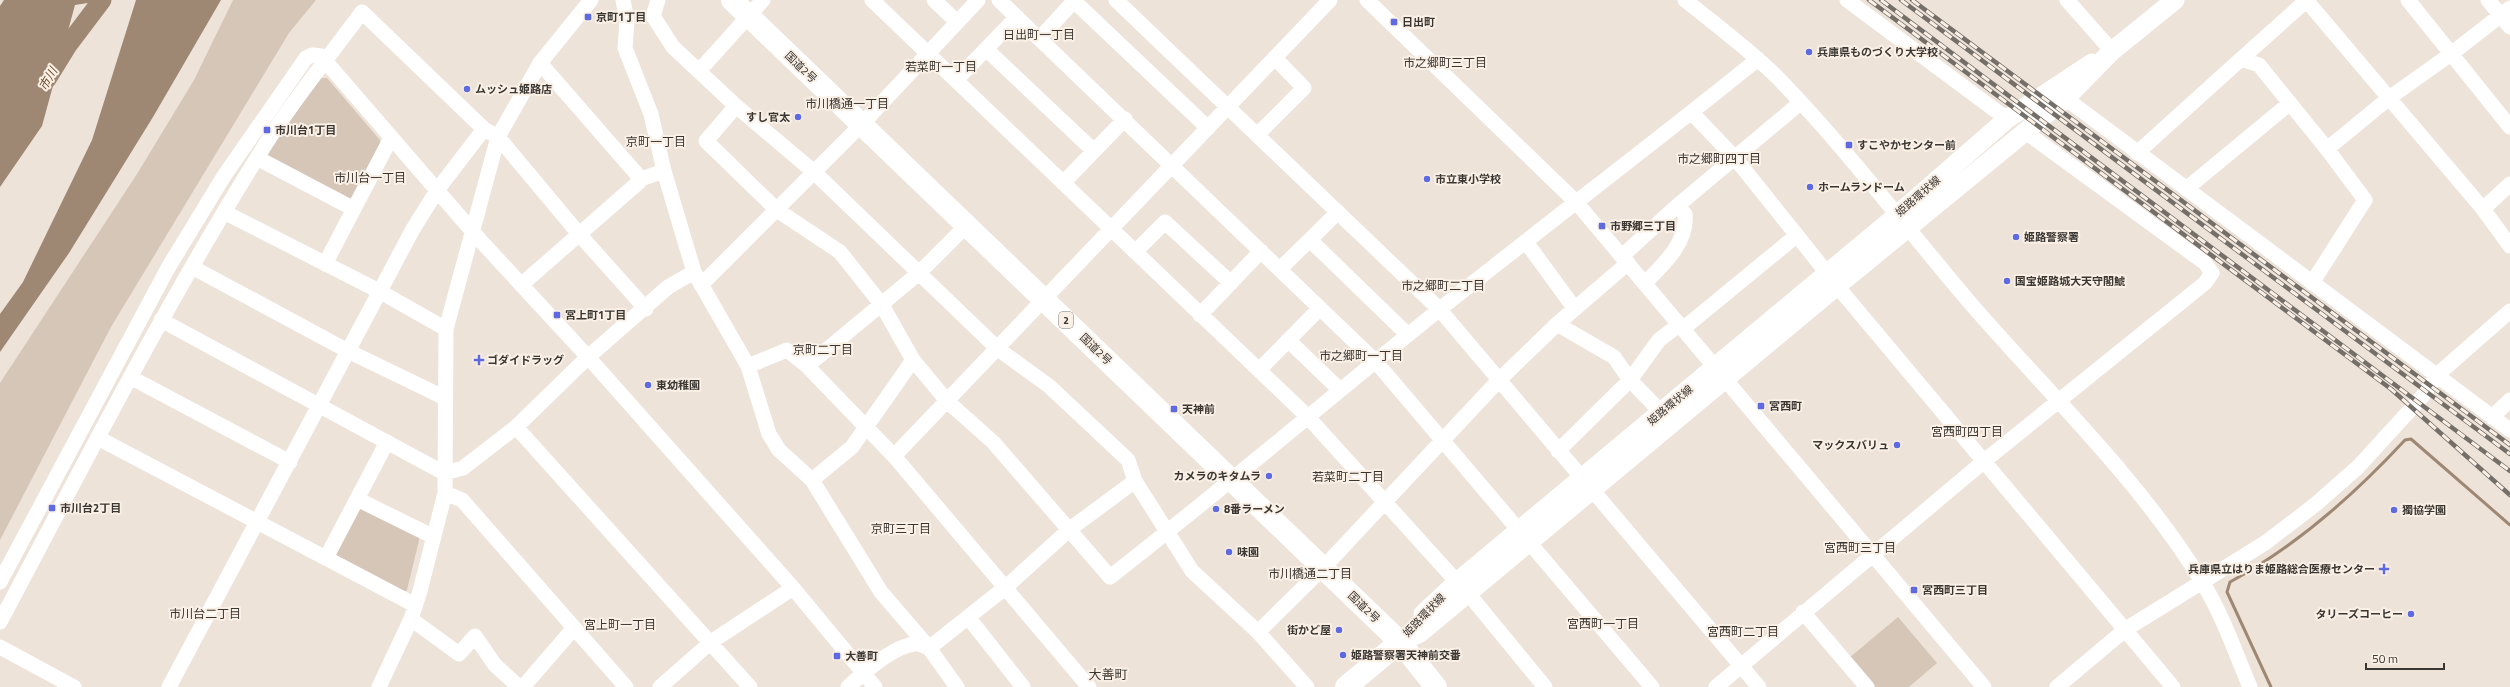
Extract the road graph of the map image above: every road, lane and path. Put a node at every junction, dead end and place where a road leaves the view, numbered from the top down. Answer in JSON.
{"nodes":[{"id":1,"x":591,"y":0,"type":"edge"},
{"id":2,"x":623,"y":0,"type":"edge"},
{"id":3,"x":658,"y":0,"type":"edge"},
{"id":4,"x":732,"y":0,"type":"edge"},
{"id":5,"x":763,"y":0,"type":"edge"},
{"id":6,"x":872,"y":0,"type":"edge"},
{"id":7,"x":934,"y":0,"type":"edge"},
{"id":8,"x":978,"y":0,"type":"edge"},
{"id":9,"x":999,"y":0,"type":"edge"},
{"id":10,"x":1116,"y":0,"type":"edge"},
{"id":11,"x":1330,"y":0,"type":"edge"},
{"id":12,"x":1367,"y":0,"type":"edge"},
{"id":13,"x":1685,"y":0,"type":"edge"},
{"id":14,"x":1847,"y":0,"type":"edge"},
{"id":15,"x":2067,"y":0,"type":"edge"},
{"id":16,"x":2175,"y":0,"type":"edge"},
{"id":17,"x":2307,"y":0,"type":"edge"},
{"id":18,"x":2408,"y":0,"type":"edge"},
{"id":19,"x":2488,"y":0,"type":"edge"},
{"id":20,"x":1075,"y":1,"type":"edge"},
{"id":21,"x":749,"y":16,"type":"junction"},
{"id":22,"x":1017,"y":17,"type":"junction"},
{"id":23,"x":2507,"y":17,"type":"edge"},
{"id":24,"x":957,"y":22,"type":"junction"},
{"id":25,"x":1040,"y":38,"type":"junction"},
{"id":26,"x":986,"y":49,"type":"junction"},
{"id":27,"x":2112,"y":51,"type":"junction"},
{"id":28,"x":927,"y":53,"type":"junction"},
{"id":29,"x":2451,"y":54,"type":"junction"},
{"id":30,"x":1275,"y":58,"type":"junction"},
{"id":31,"x":1758,"y":59,"type":"junction"},
{"id":32,"x":2241,"y":59,"type":"junction"},
{"id":33,"x":325,"y":62,"type":"junction"},
{"id":34,"x":540,"y":63,"type":"junction"},
{"id":35,"x":698,"y":71,"type":"junction"},
{"id":36,"x":956,"y":80,"type":"junction"},
{"id":37,"x":2058,"y":94,"type":"junction"},
{"id":38,"x":2389,"y":98,"type":"junction"},
{"id":39,"x":1800,"y":102,"type":"junction"},
{"id":40,"x":2290,"y":103,"type":"junction"},
{"id":41,"x":736,"y":106,"type":"junction"},
{"id":42,"x":1228,"y":106,"type":"junction"},
{"id":43,"x":1692,"y":112,"type":"junction"},
{"id":44,"x":1125,"y":119,"type":"junction"},
{"id":45,"x":2007,"y":119,"type":"junction"},
{"id":46,"x":861,"y":125,"type":"junction"},
{"id":47,"x":1208,"y":128,"type":"junction"},
{"id":48,"x":2510,"y":128,"type":"edge"},
{"id":49,"x":484,"y":129,"type":"junction"},
{"id":50,"x":2024,"y":132,"type":"junction"},
{"id":51,"x":1258,"y":134,"type":"junction"},
{"id":52,"x":498,"y":137,"type":"junction"},
{"id":53,"x":391,"y":138,"type":"junction"},
{"id":54,"x":2327,"y":149,"type":"junction"},
{"id":55,"x":1094,"y":151,"type":"junction"},
{"id":56,"x":2137,"y":152,"type":"junction"},
{"id":57,"x":257,"y":158,"type":"junction"},
{"id":58,"x":1734,"y":158,"type":"junction"},
{"id":59,"x":1173,"y":165,"type":"junction"},
{"id":60,"x":664,"y":172,"type":"junction"},
{"id":61,"x":814,"y":172,"type":"junction"},
{"id":62,"x":641,"y":179,"type":"junction"},
{"id":63,"x":1063,"y":183,"type":"junction"},
{"id":64,"x":2510,"y":184,"type":"edge"},
{"id":65,"x":438,"y":189,"type":"junction"},
{"id":66,"x":2186,"y":189,"type":"junction"},
{"id":67,"x":1576,"y":202,"type":"junction"},
{"id":68,"x":1677,"y":206,"type":"junction"},
{"id":69,"x":354,"y":209,"type":"junction"},
{"id":70,"x":2483,"y":209,"type":"junction"},
{"id":71,"x":777,"y":210,"type":"junction"},
{"id":72,"x":224,"y":212,"type":"junction"},
{"id":73,"x":1338,"y":212,"type":"junction"},
{"id":74,"x":1902,"y":223,"type":"junction"},
{"id":75,"x":967,"y":225,"type":"junction"},
{"id":76,"x":1111,"y":230,"type":"junction"},
{"id":77,"x":472,"y":231,"type":"junction"},
{"id":78,"x":579,"y":234,"type":"junction"},
{"id":79,"x":1796,"y":236,"type":"junction"},
{"id":80,"x":1310,"y":240,"type":"junction"},
{"id":81,"x":1526,"y":242,"type":"junction"},
{"id":82,"x":2510,"y":246,"type":"edge"},
{"id":83,"x":1261,"y":251,"type":"junction"},
{"id":84,"x":1135,"y":252,"type":"junction"},
{"id":85,"x":1625,"y":260,"type":"junction"},
{"id":86,"x":326,"y":264,"type":"junction"},
{"id":87,"x":192,"y":267,"type":"junction"},
{"id":88,"x":1280,"y":269,"type":"junction"},
{"id":89,"x":919,"y":273,"type":"junction"},
{"id":90,"x":697,"y":278,"type":"junction"},
{"id":91,"x":1832,"y":279,"type":"junction"},
{"id":92,"x":1230,"y":283,"type":"junction"},
{"id":93,"x":1645,"y":283,"type":"junction"},
{"id":94,"x":2312,"y":283,"type":"junction"},
{"id":95,"x":521,"y":285,"type":"junction"},
{"id":96,"x":379,"y":291,"type":"junction"},
{"id":97,"x":1044,"y":299,"type":"junction"},
{"id":98,"x":882,"y":304,"type":"junction"},
{"id":99,"x":1320,"y":308,"type":"junction"},
{"id":100,"x":1575,"y":308,"type":"junction"},
{"id":101,"x":646,"y":309,"type":"junction"},
{"id":102,"x":1440,"y":310,"type":"junction"},
{"id":103,"x":2510,"y":311,"type":"edge"},
{"id":104,"x":1200,"y":315,"type":"junction"},
{"id":105,"x":161,"y":320,"type":"junction"},
{"id":106,"x":1557,"y":324,"type":"junction"},
{"id":107,"x":1682,"y":326,"type":"junction"},
{"id":108,"x":446,"y":329,"type":"junction"},
{"id":109,"x":1408,"y":335,"type":"junction"},
{"id":110,"x":1288,"y":340,"type":"junction"},
{"id":111,"x":998,"y":348,"type":"junction"},
{"id":112,"x":348,"y":351,"type":"junction"},
{"id":113,"x":588,"y":357,"type":"junction"},
{"id":114,"x":913,"y":360,"type":"junction"},
{"id":115,"x":1376,"y":362,"type":"junction"},
{"id":116,"x":748,"y":366,"type":"junction"},
{"id":117,"x":807,"y":366,"type":"junction"},
{"id":118,"x":1259,"y":370,"type":"junction"},
{"id":119,"x":1721,"y":372,"type":"junction"},
{"id":120,"x":2437,"y":375,"type":"junction"},
{"id":121,"x":130,"y":377,"type":"junction"},
{"id":122,"x":1499,"y":380,"type":"junction"},
{"id":123,"x":1630,"y":380,"type":"junction"},
{"id":124,"x":1340,"y":390,"type":"junction"},
{"id":125,"x":445,"y":398,"type":"junction"},
{"id":126,"x":2059,"y":400,"type":"junction"},
{"id":127,"x":2510,"y":400,"type":"edge"},
{"id":128,"x":948,"y":402,"type":"junction"},
{"id":129,"x":319,"y":406,"type":"junction"},
{"id":130,"x":1661,"y":412,"type":"junction"},
{"id":131,"x":1307,"y":416,"type":"junction"},
{"id":132,"x":2492,"y":417,"type":"junction"},
{"id":133,"x":516,"y":427,"type":"junction"},
{"id":134,"x":866,"y":428,"type":"junction"},
{"id":135,"x":2510,"y":430,"type":"edge"},
{"id":136,"x":98,"y":438,"type":"junction"},
{"id":137,"x":1444,"y":441,"type":"junction"},
{"id":138,"x":387,"y":442,"type":"junction"},
{"id":139,"x":1558,"y":452,"type":"junction"},
{"id":140,"x":894,"y":456,"type":"junction"},
{"id":141,"x":290,"y":462,"type":"junction"},
{"id":142,"x":1983,"y":462,"type":"junction"},
{"id":143,"x":444,"y":473,"type":"junction"},
{"id":144,"x":812,"y":480,"type":"junction"},
{"id":145,"x":1233,"y":480,"type":"junction"},
{"id":146,"x":1135,"y":481,"type":"junction"},
{"id":147,"x":1586,"y":484,"type":"junction"},
{"id":148,"x":445,"y":493,"type":"junction"},
{"id":149,"x":357,"y":499,"type":"junction"},
{"id":150,"x":1385,"y":502,"type":"junction"},
{"id":151,"x":258,"y":522,"type":"junction"},
{"id":152,"x":1070,"y":529,"type":"junction"},
{"id":153,"x":1168,"y":531,"type":"junction"},
{"id":154,"x":1525,"y":536,"type":"junction"},
{"id":155,"x":434,"y":537,"type":"junction"},
{"id":156,"x":1873,"y":554,"type":"junction"},
{"id":157,"x":326,"y":558,"type":"junction"},
{"id":158,"x":1323,"y":568,"type":"junction"},
{"id":159,"x":0,"y":582,"type":"edge"},
{"id":160,"x":2202,"y":582,"type":"junction"},
{"id":161,"x":1006,"y":587,"type":"junction"},
{"id":162,"x":1462,"y":587,"type":"junction"},
{"id":163,"x":793,"y":588,"type":"junction"},
{"id":164,"x":416,"y":605,"type":"junction"},
{"id":165,"x":1803,"y":612,"type":"junction"},
{"id":166,"x":968,"y":618,"type":"junction"},
{"id":167,"x":411,"y":619,"type":"junction"},
{"id":168,"x":0,"y":622,"type":"edge"},
{"id":169,"x":574,"y":628,"type":"junction"},
{"id":170,"x":2126,"y":629,"type":"junction"},
{"id":171,"x":1258,"y":632,"type":"junction"},
{"id":172,"x":711,"y":642,"type":"junction"},
{"id":173,"x":1400,"y":642,"type":"junction"},
{"id":174,"x":0,"y":647,"type":"edge"},
{"id":175,"x":929,"y":648,"type":"junction"},
{"id":176,"x":1741,"y":666,"type":"junction"},
{"id":177,"x":864,"y":672,"type":"junction"},
{"id":178,"x":74,"y":687,"type":"edge"},
{"id":179,"x":169,"y":687,"type":"edge"},
{"id":180,"x":379,"y":687,"type":"edge"},
{"id":181,"x":520,"y":687,"type":"edge"},
{"id":182,"x":523,"y":687,"type":"edge"},
{"id":183,"x":626,"y":687,"type":"edge"},
{"id":184,"x":660,"y":687,"type":"edge"},
{"id":185,"x":750,"y":687,"type":"edge"},
{"id":186,"x":848,"y":687,"type":"edge"},
{"id":187,"x":875,"y":687,"type":"edge"},
{"id":188,"x":957,"y":687,"type":"edge"},
{"id":189,"x":1023,"y":687,"type":"edge"},
{"id":190,"x":1088,"y":687,"type":"edge"},
{"id":191,"x":1307,"y":687,"type":"edge"},
{"id":192,"x":1346,"y":687,"type":"edge"},
{"id":193,"x":1436,"y":687,"type":"edge"},
{"id":194,"x":1545,"y":687,"type":"edge"},
{"id":195,"x":1652,"y":687,"type":"edge"},
{"id":196,"x":1716,"y":687,"type":"edge"},
{"id":197,"x":1759,"y":687,"type":"edge"},
{"id":198,"x":1867,"y":687,"type":"edge"},
{"id":199,"x":1984,"y":687,"type":"edge"},
{"id":200,"x":2057,"y":687,"type":"edge"},
{"id":201,"x":2174,"y":687,"type":"edge"},
{"id":202,"x":2250,"y":687,"type":"edge"}],
"edges":[{"from":1,"to":34,"type":"street"},
{"from":2,"to":60,"type":"street"},
{"from":3,"to":35,"type":"street"},
{"from":4,"to":21,"type":"highway","name":"国道2号","number":"2"},
{"from":5,"to":21,"type":"street"},
{"from":6,"to":28,"type":"street"},
{"from":7,"to":24,"type":"street"},
{"from":8,"to":24,"type":"street"},
{"from":9,"to":22,"type":"street"},
{"from":10,"to":42,"type":"street"},
{"from":11,"to":30,"type":"street"},
{"from":12,"to":67,"type":"street"},
{"from":13,"to":31,"type":"street"},
{"from":14,"to":45,"type":"street"},
{"from":15,"to":27,"type":"street"},
{"from":16,"to":27,"type":"main road","name":"姫路環状線"},
{"from":17,"to":32,"type":"street"},
{"from":17,"to":38,"type":"street"},
{"from":18,"to":29,"type":"street"},
{"from":19,"to":23,"type":"street"},
{"from":20,"to":25,"type":"street"},
{"from":20,"to":47,"type":"street"},
{"from":21,"to":35,"type":"street"},
{"from":21,"to":46,"type":"highway","name":"国道2号","number":"2"},
{"from":22,"to":25,"type":"street"},
{"from":22,"to":26,"type":"street"},
{"from":23,"to":29,"type":"street"},
{"from":24,"to":28,"type":"street"},
{"from":25,"to":44,"type":"street"},
{"from":26,"to":36,"type":"street"},
{"from":26,"to":55,"type":"street"},
{"from":27,"to":37,"type":"main road","name":"姫路環状線"},
{"from":28,"to":36,"type":"street"},
{"from":28,"to":46,"type":"street"},
{"from":29,"to":38,"type":"street"},
{"from":29,"to":48,"type":"street"},
{"from":30,"to":42,"type":"street"},
{"from":30,"to":51,"type":"street"},
{"from":31,"to":39,"type":"street"},
{"from":31,"to":43,"type":"street"},
{"from":32,"to":40,"type":"street"},
{"from":32,"to":56,"type":"street"},
{"from":33,"to":49,"type":"street"},
{"from":33,"to":53,"type":"street"},
{"from":33,"to":57,"type":"street"},
{"from":33,"to":159,"type":"street"},
{"from":34,"to":52,"type":"street"},
{"from":34,"to":62,"type":"street"},
{"from":35,"to":41,"type":"street"},
{"from":36,"to":63,"type":"street"},
{"from":37,"to":45,"type":"main road","name":"姫路環状線"},
{"from":37,"to":50,"type":"main road","name":"姫路環状線"},
{"from":37,"to":56,"type":"street"},
{"from":38,"to":54,"type":"street"},
{"from":38,"to":70,"type":"street"},
{"from":39,"to":58,"type":"street"},
{"from":39,"to":74,"type":"street"},
{"from":40,"to":54,"type":"street"},
{"from":40,"to":66,"type":"street"},
{"from":41,"to":61,"type":"street"},
{"from":41,"to":71,"type":"street"},
{"from":42,"to":47,"type":"street"},
{"from":42,"to":51,"type":"street"},
{"from":43,"to":58,"type":"street"},
{"from":43,"to":67,"type":"street"},
{"from":44,"to":55,"type":"street"},
{"from":44,"to":59,"type":"street"},
{"from":45,"to":74,"type":"main road","name":"姫路環状線"},
{"from":46,"to":61,"type":"street"},
{"from":46,"to":75,"type":"highway","name":"国道2号","number":"2"},
{"from":47,"to":59,"type":"street"},
{"from":49,"to":52,"type":"street"},
{"from":49,"to":65,"type":"street"},
{"from":50,"to":74,"type":"main road","name":"姫路環状線"},
{"from":50,"to":126,"type":"street"},
{"from":51,"to":73,"type":"street"},
{"from":52,"to":77,"type":"street"},
{"from":52,"to":78,"type":"street"},
{"from":53,"to":65,"type":"street"},
{"from":53,"to":69,"type":"street"},
{"from":54,"to":94,"type":"street"},
{"from":55,"to":63,"type":"street"},
{"from":56,"to":66,"type":"street"},
{"from":57,"to":69,"type":"street"},
{"from":57,"to":72,"type":"street"},
{"from":58,"to":68,"type":"street"},
{"from":58,"to":79,"type":"street"},
{"from":59,"to":76,"type":"street"},
{"from":59,"to":83,"type":"street"},
{"from":60,"to":62,"type":"street"},
{"from":60,"to":90,"type":"street"},
{"from":61,"to":71,"type":"street"},
{"from":61,"to":89,"type":"street"},
{"from":62,"to":78,"type":"street"},
{"from":63,"to":76,"type":"street"},
{"from":64,"to":70,"type":"street"},
{"from":65,"to":77,"type":"street"},
{"from":65,"to":96,"type":"street"},
{"from":66,"to":94,"type":"street"},
{"from":67,"to":81,"type":"street"},
{"from":67,"to":85,"type":"street"},
{"from":68,"to":85,"type":"street"},
{"from":68,"to":93,"type":"street"},
{"from":69,"to":86,"type":"street"},
{"from":70,"to":82,"type":"street"},
{"from":71,"to":90,"type":"street"},
{"from":71,"to":98,"type":"street"},
{"from":72,"to":86,"type":"street"},
{"from":72,"to":87,"type":"street"},
{"from":73,"to":80,"type":"street"},
{"from":73,"to":102,"type":"street"},
{"from":74,"to":91,"type":"main road","name":"姫路環状線"},
{"from":74,"to":126,"type":"street"},
{"from":75,"to":89,"type":"street"},
{"from":75,"to":97,"type":"highway","name":"国道2号","number":"2"},
{"from":76,"to":84,"type":"street"},
{"from":76,"to":97,"type":"street"},
{"from":77,"to":95,"type":"street"},
{"from":77,"to":108,"type":"street"},
{"from":78,"to":95,"type":"street"},
{"from":78,"to":101,"type":"street"},
{"from":79,"to":91,"type":"street"},
{"from":79,"to":107,"type":"street"},
{"from":80,"to":88,"type":"street"},
{"from":80,"to":109,"type":"street"},
{"from":81,"to":100,"type":"street"},
{"from":81,"to":102,"type":"street"},
{"from":83,"to":88,"type":"street"},
{"from":83,"to":92,"type":"street"},
{"from":84,"to":92,"type":"street"},
{"from":84,"to":104,"type":"street"},
{"from":85,"to":93,"type":"street"},
{"from":85,"to":100,"type":"street"},
{"from":86,"to":96,"type":"street"},
{"from":87,"to":105,"type":"street"},
{"from":87,"to":112,"type":"street"},
{"from":88,"to":99,"type":"street"},
{"from":89,"to":98,"type":"street"},
{"from":89,"to":111,"type":"street"},
{"from":90,"to":101,"type":"street"},
{"from":90,"to":116,"type":"street"},
{"from":91,"to":119,"type":"main road","name":"姫路環状線"},
{"from":91,"to":142,"type":"street"},
{"from":92,"to":104,"type":"street"},
{"from":93,"to":107,"type":"street"},
{"from":94,"to":120,"type":"street"},
{"from":95,"to":113,"type":"street"},
{"from":96,"to":108,"type":"street"},
{"from":96,"to":112,"type":"street"},
{"from":97,"to":111,"type":"street"},
{"from":97,"to":145,"type":"highway","name":"国道2号","number":"2"},
{"from":98,"to":114,"type":"street"},
{"from":98,"to":117,"type":"street"},
{"from":99,"to":110,"type":"street"},
{"from":99,"to":115,"type":"street"},
{"from":100,"to":106,"type":"street"},
{"from":101,"to":113,"type":"street"},
{"from":102,"to":109,"type":"street"},
{"from":102,"to":122,"type":"street"},
{"from":103,"to":120,"type":"street"},
{"from":104,"to":118,"type":"street"},
{"from":105,"to":121,"type":"street"},
{"from":105,"to":129,"type":"street"},
{"from":106,"to":122,"type":"street"},
{"from":106,"to":123,"type":"street"},
{"from":107,"to":119,"type":"street"},
{"from":107,"to":123,"type":"street"},
{"from":108,"to":125,"type":"street"},
{"from":109,"to":115,"type":"street"},
{"from":110,"to":118,"type":"street"},
{"from":110,"to":124,"type":"street"},
{"from":111,"to":128,"type":"street"},
{"from":111,"to":146,"type":"street"},
{"from":112,"to":125,"type":"street"},
{"from":112,"to":129,"type":"street"},
{"from":113,"to":133,"type":"street"},
{"from":113,"to":163,"type":"street"},
{"from":114,"to":128,"type":"street"},
{"from":114,"to":134,"type":"street"},
{"from":115,"to":124,"type":"street"},
{"from":115,"to":137,"type":"street"},
{"from":116,"to":117,"type":"street"},
{"from":116,"to":144,"type":"street"},
{"from":117,"to":134,"type":"street"},
{"from":118,"to":131,"type":"street"},
{"from":119,"to":130,"type":"main road","name":"姫路環状線"},
{"from":119,"to":147,"type":"main road","name":"姫路環状線"},
{"from":119,"to":156,"type":"street"},
{"from":120,"to":132,"type":"street"},
{"from":120,"to":160,"type":"street"},
{"from":121,"to":136,"type":"street"},
{"from":121,"to":141,"type":"street"},
{"from":122,"to":137,"type":"street"},
{"from":122,"to":139,"type":"street"},
{"from":123,"to":130,"type":"street"},
{"from":123,"to":139,"type":"street"},
{"from":124,"to":131,"type":"street"},
{"from":125,"to":143,"type":"street"},
{"from":126,"to":142,"type":"street"},
{"from":126,"to":160,"type":"street"},
{"from":127,"to":132,"type":"street"},
{"from":128,"to":140,"type":"street"},
{"from":128,"to":152,"type":"street"},
{"from":129,"to":138,"type":"street"},
{"from":129,"to":141,"type":"street"},
{"from":130,"to":147,"type":"main road","name":"姫路環状線"},
{"from":131,"to":145,"type":"street"},
{"from":131,"to":150,"type":"street"},
{"from":132,"to":135,"type":"street"},
{"from":133,"to":143,"type":"street"},
{"from":133,"to":172,"type":"street"},
{"from":134,"to":140,"type":"street"},
{"from":134,"to":144,"type":"street"},
{"from":136,"to":151,"type":"street"},
{"from":136,"to":168,"type":"street"},
{"from":137,"to":150,"type":"street"},
{"from":137,"to":154,"type":"street"},
{"from":138,"to":143,"type":"street"},
{"from":138,"to":149,"type":"street"},
{"from":139,"to":147,"type":"street"},
{"from":140,"to":161,"type":"street"},
{"from":141,"to":151,"type":"street"},
{"from":142,"to":156,"type":"street"},
{"from":142,"to":170,"type":"street"},
{"from":143,"to":148,"type":"street"},
{"from":144,"to":175,"type":"street"},
{"from":145,"to":153,"type":"street"},
{"from":145,"to":158,"type":"highway","name":"国道2号","number":"2"},
{"from":146,"to":152,"type":"street"},
{"from":146,"to":153,"type":"street"},
{"from":147,"to":154,"type":"main road","name":"姫路環状線"},
{"from":147,"to":176,"type":"street"},
{"from":148,"to":155,"type":"street"},
{"from":148,"to":169,"type":"street"},
{"from":149,"to":155,"type":"street"},
{"from":149,"to":157,"type":"street"},
{"from":150,"to":158,"type":"street"},
{"from":150,"to":162,"type":"street"},
{"from":151,"to":157,"type":"street"},
{"from":151,"to":179,"type":"street"},
{"from":152,"to":153,"type":"street"},
{"from":152,"to":161,"type":"street"},
{"from":153,"to":171,"type":"street"},
{"from":154,"to":162,"type":"main road","name":"姫路環状線"},
{"from":154,"to":195,"type":"street"},
{"from":155,"to":164,"type":"street"},
{"from":156,"to":165,"type":"street"},
{"from":156,"to":199,"type":"street"},
{"from":157,"to":164,"type":"street"},
{"from":158,"to":171,"type":"street"},
{"from":158,"to":173,"type":"highway","name":"国道2号","number":"2"},
{"from":160,"to":170,"type":"street"},
{"from":160,"to":202,"type":"street"},
{"from":161,"to":166,"type":"street"},
{"from":161,"to":190,"type":"street"},
{"from":162,"to":173,"type":"main road","name":"姫路環状線"},
{"from":162,"to":194,"type":"street"},
{"from":163,"to":172,"type":"street"},
{"from":163,"to":177,"type":"street"},
{"from":164,"to":167,"type":"street"},
{"from":165,"to":176,"type":"street"},
{"from":165,"to":198,"type":"street"},
{"from":166,"to":175,"type":"street"},
{"from":166,"to":189,"type":"street"},
{"from":167,"to":180,"type":"street"},
{"from":167,"to":181,"type":"street"},
{"from":169,"to":182,"type":"street"},
{"from":169,"to":183,"type":"street"},
{"from":170,"to":200,"type":"street"},
{"from":170,"to":201,"type":"street"},
{"from":171,"to":191,"type":"street"},
{"from":172,"to":184,"type":"street"},
{"from":172,"to":185,"type":"street"},
{"from":173,"to":192,"type":"highway"},
{"from":173,"to":193,"type":"highway","name":"国道2号","number":"2"},
{"from":174,"to":178,"type":"street"},
{"from":175,"to":177,"type":"street"},
{"from":175,"to":188,"type":"street"},
{"from":176,"to":196,"type":"street"},
{"from":176,"to":197,"type":"street"},
{"from":177,"to":186,"type":"street"},
{"from":177,"to":187,"type":"street"}]}
